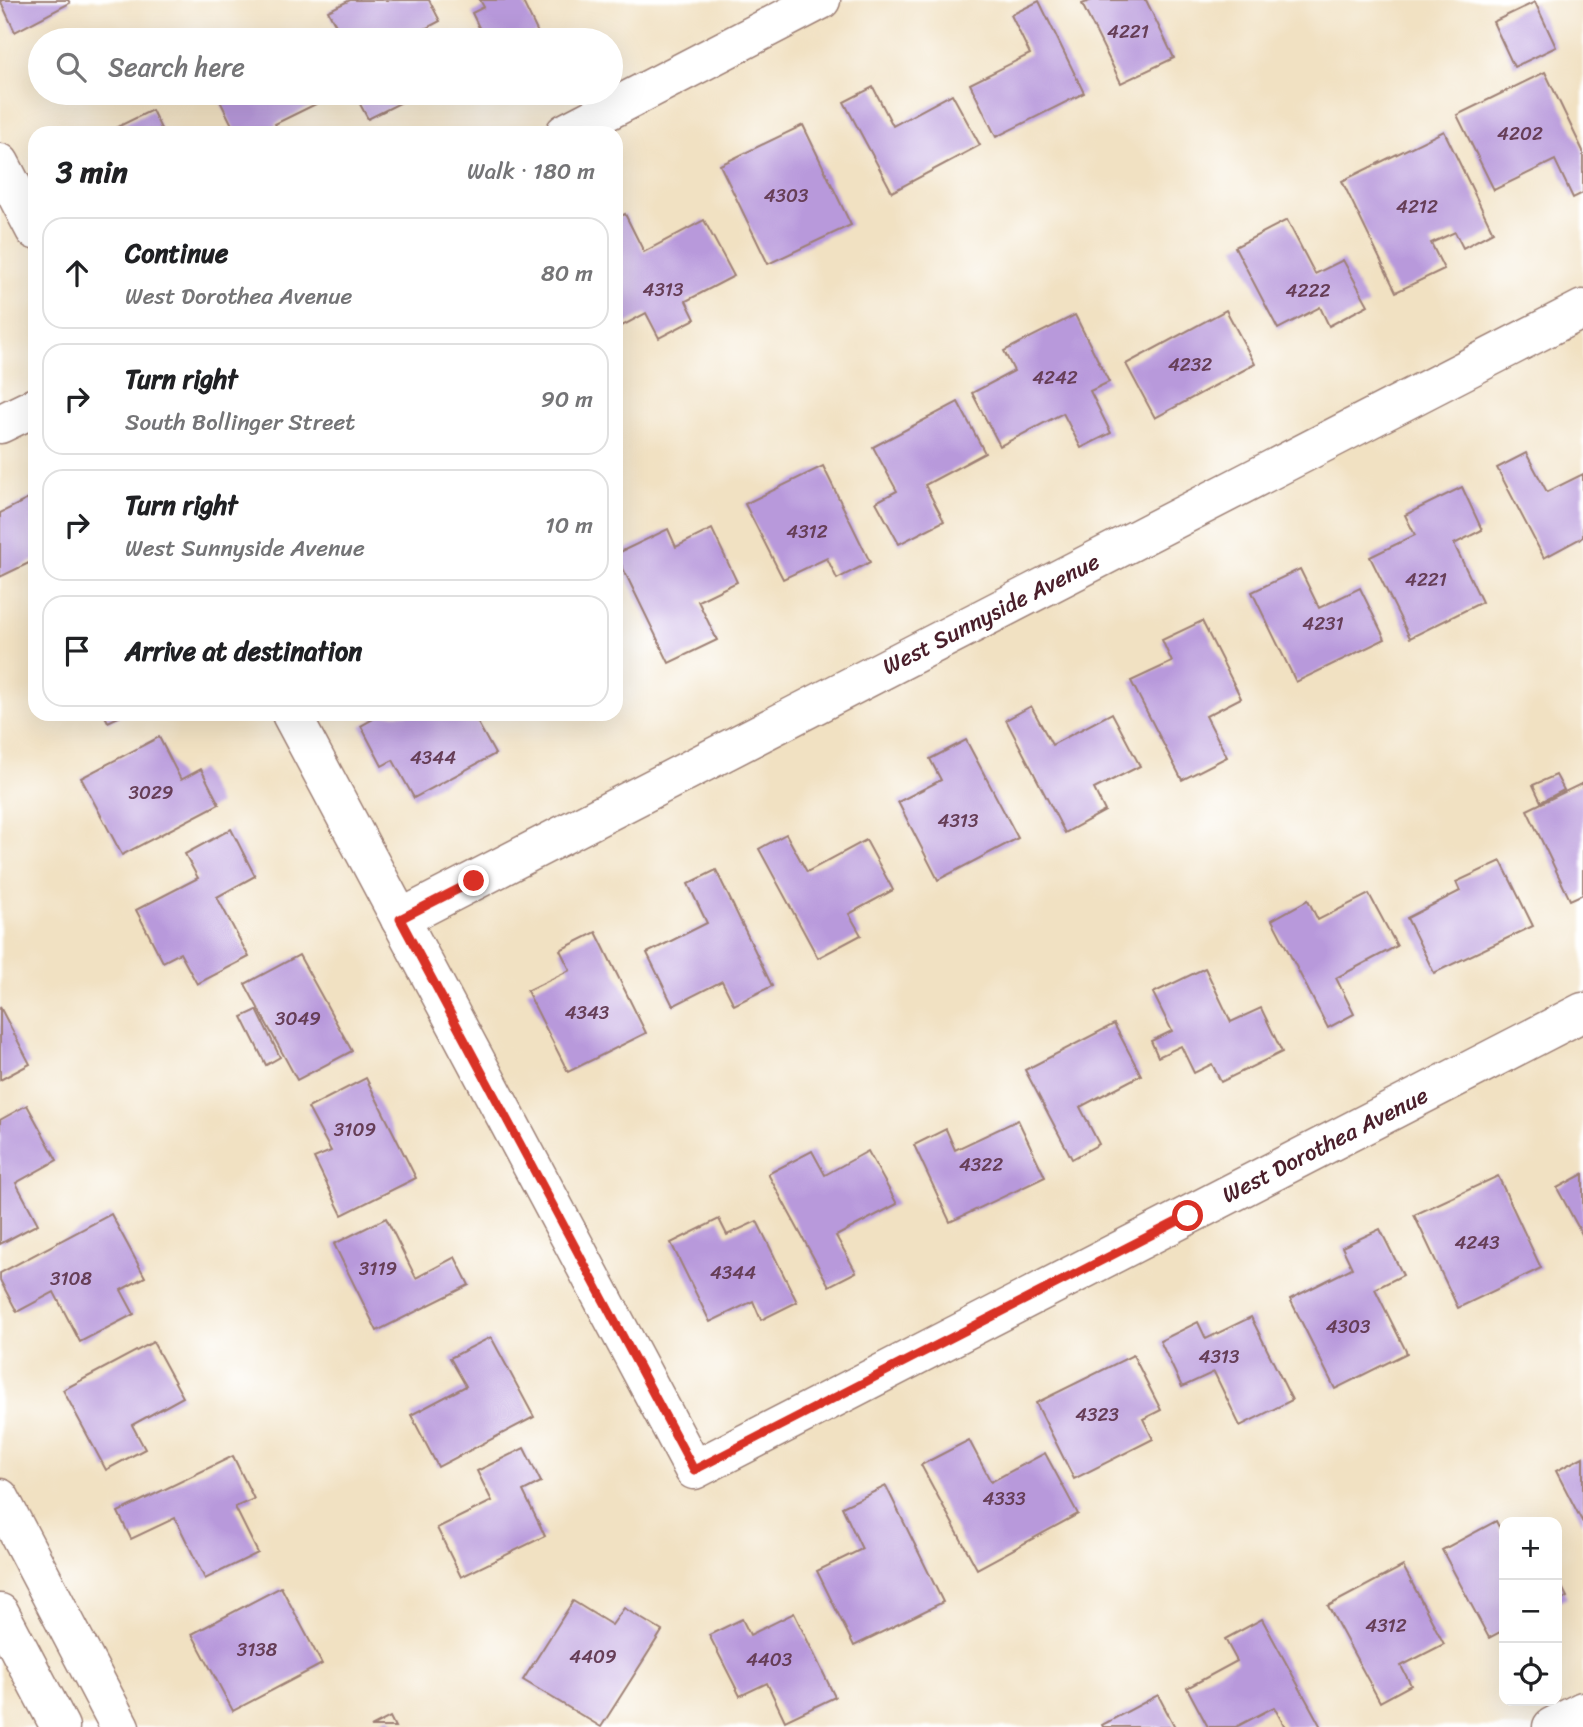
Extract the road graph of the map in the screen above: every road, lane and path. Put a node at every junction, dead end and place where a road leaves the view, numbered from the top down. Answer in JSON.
{"nodes":[{"id":1,"x":821,"y":0,"type":"edge"},
{"id":2,"x":623,"y":103,"type":"edge"},
{"id":3,"x":619,"y":105,"type":"edge"},
{"id":4,"x":578,"y":126,"type":"edge"},
{"id":5,"x":0,"y":163,"type":"edge"},
{"id":6,"x":28,"y":217,"type":"edge"},
{"id":7,"x":1583,"y":309,"type":"edge"},
{"id":8,"x":28,"y":410,"type":"edge"},
{"id":9,"x":0,"y":424,"type":"edge"},
{"id":10,"x":295,"y":721,"type":"edge"},
{"id":11,"x":400,"y":919,"type":"junction"},
{"id":12,"x":1583,"y":1012,"type":"edge"},
{"id":13,"x":0,"y":1498,"type":"edge"},
{"id":14,"x":0,"y":1543,"type":"edge"},
{"id":15,"x":0,"y":1614,"type":"edge"},
{"id":16,"x":1583,"y":1711,"type":"edge"},
{"id":17,"x":60,"y":1727,"type":"edge"},
{"id":18,"x":103,"y":1727,"type":"edge"},
{"id":19,"x":120,"y":1727,"type":"edge"},
{"id":20,"x":1552,"y":1727,"type":"edge"}],
"edges":[{"from":1,"to":2,"type":"street"},
{"from":3,"to":4,"type":"street"},
{"from":5,"to":6,"type":"street"},
{"from":7,"to":11,"type":"street","name":"West Sunnyside Avenue"},
{"from":8,"to":9,"type":"street"},
{"from":10,"to":11,"type":"street"},
{"from":11,"to":12,"type":"street","name":"West Dorothea Avenue"},
{"from":13,"to":19,"type":"street"},
{"from":14,"to":18,"type":"street"},
{"from":15,"to":17,"type":"street"},
{"from":16,"to":20,"type":"street"}]}
